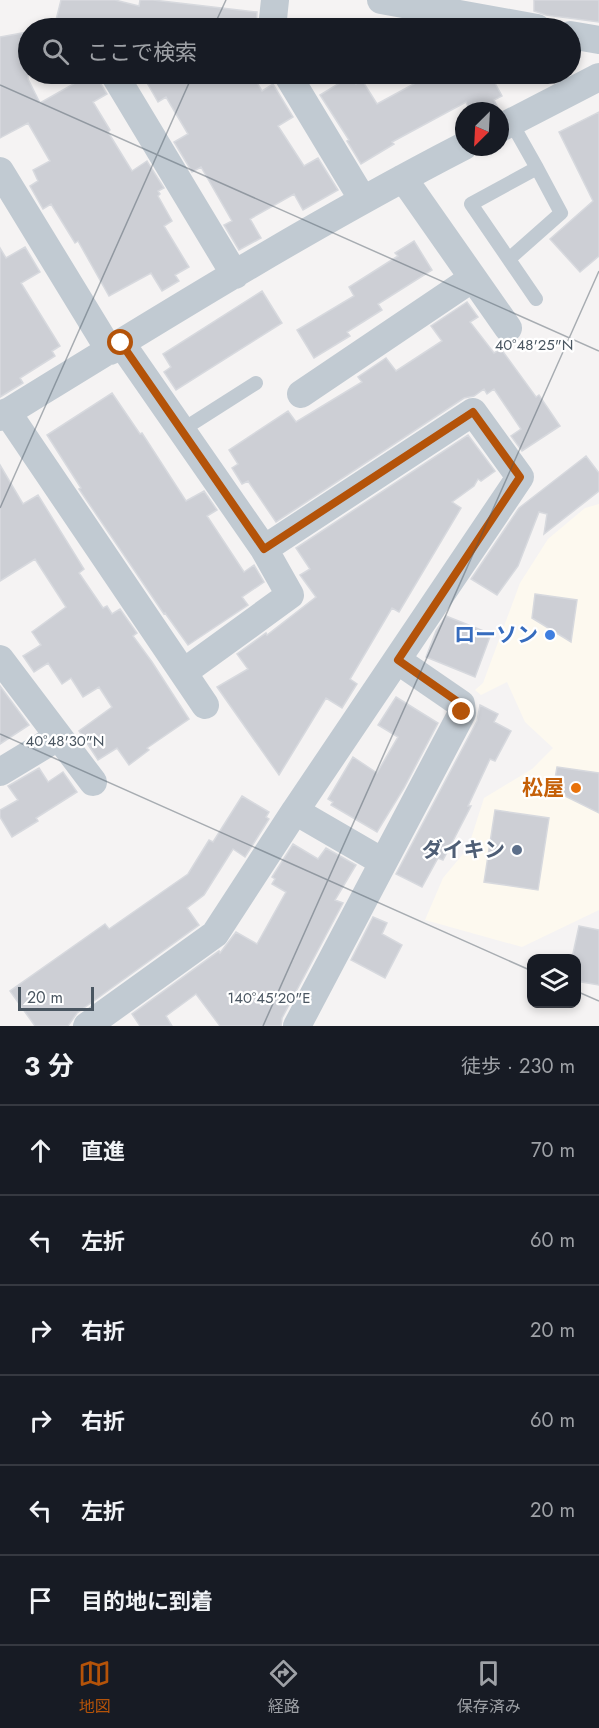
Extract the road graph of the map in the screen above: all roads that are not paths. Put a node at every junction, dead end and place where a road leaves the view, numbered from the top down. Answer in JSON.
{"nodes":[{"id":1,"x":275,"y":0,"type":"edge"},
{"id":2,"x":381,"y":0,"type":"edge"},
{"id":3,"x":273,"y":18,"type":"edge"},
{"id":4,"x":481,"y":18,"type":"edge"},
{"id":5,"x":581,"y":37,"type":"edge"},
{"id":6,"x":599,"y":40,"type":"edge"},
{"id":7,"x":599,"y":77,"type":"edge"},
{"id":8,"x":120,"y":84,"type":"edge"},
{"id":9,"x":293,"y":84,"type":"edge"},
{"id":10,"x":509,"y":123,"type":"edge"},
{"id":11,"x":509,"y":129,"type":"edge"},
{"id":12,"x":455,"y":151,"type":"edge"},
{"id":13,"x":537,"y":168,"type":"junction"},
{"id":14,"x":0,"y":171,"type":"edge"},
{"id":15,"x":403,"y":178,"type":"junction"},
{"id":16,"x":363,"y":200,"type":"junction"},
{"id":17,"x":509,"y":259,"type":"junction"},
{"id":18,"x":235,"y":274,"type":"junction"},
{"id":19,"x":473,"y":278,"type":"junction"},
{"id":20,"x":536,"y":299,"type":"dead end"},
{"id":21,"x":508,"y":328,"type":"dead end"},
{"id":22,"x":115,"y":347,"type":"junction"},
{"id":23,"x":256,"y":383,"type":"dead end"},
{"id":24,"x":301,"y":393,"type":"dead end"},
{"id":25,"x":4,"y":415,"type":"edge"},
{"id":26,"x":182,"y":430,"type":"junction"},
{"id":27,"x":264,"y":549,"type":"junction"},
{"id":28,"x":0,"y":659,"type":"edge"},
{"id":29,"x":398,"y":660,"type":"junction"},
{"id":30,"x":184,"y":672,"type":"junction"},
{"id":31,"x":206,"y":705,"type":"dead end"},
{"id":32,"x":58,"y":737,"type":"junction"},
{"id":33,"x":0,"y":772,"type":"edge"},
{"id":34,"x":93,"y":782,"type":"dead end"},
{"id":35,"x":295,"y":811,"type":"junction"},
{"id":36,"x":383,"y":862,"type":"junction"},
{"id":37,"x":88,"y":1026,"type":"edge"},
{"id":38,"x":297,"y":1026,"type":"edge"}],
"edges":[{"from":1,"to":3,"type":"street"},
{"from":2,"to":4,"type":"street"},
{"from":5,"to":6,"type":"street"},
{"from":7,"to":10,"type":"street"},
{"from":8,"to":18,"type":"street"},
{"from":9,"to":16,"type":"street"},
{"from":11,"to":13,"type":"lane"},
{"from":12,"to":15,"type":"street"},
{"from":13,"to":17,"type":"lane"},
{"from":13,"to":17,"type":"lane"},
{"from":14,"to":22,"type":"street"},
{"from":15,"to":16,"type":"street"},
{"from":15,"to":19,"type":"street"},
{"from":16,"to":18,"type":"street"},
{"from":17,"to":20,"type":"lane"},
{"from":18,"to":22,"type":"street"},
{"from":19,"to":21,"type":"street"},
{"from":19,"to":24,"type":"street"},
{"from":22,"to":25,"type":"street"},
{"from":22,"to":26,"type":"street"},
{"from":23,"to":26,"type":"lane"},
{"from":25,"to":30,"type":"street"},
{"from":26,"to":27,"type":"street"},
{"from":27,"to":29,"type":"street"},
{"from":27,"to":30,"type":"street"},
{"from":28,"to":32,"type":"street"},
{"from":29,"to":35,"type":"street"},
{"from":29,"to":36,"type":"street"},
{"from":30,"to":31,"type":"street"},
{"from":32,"to":33,"type":"street"},
{"from":32,"to":34,"type":"street"},
{"from":35,"to":36,"type":"street"},
{"from":35,"to":37,"type":"street"},
{"from":36,"to":38,"type":"street"}]}
